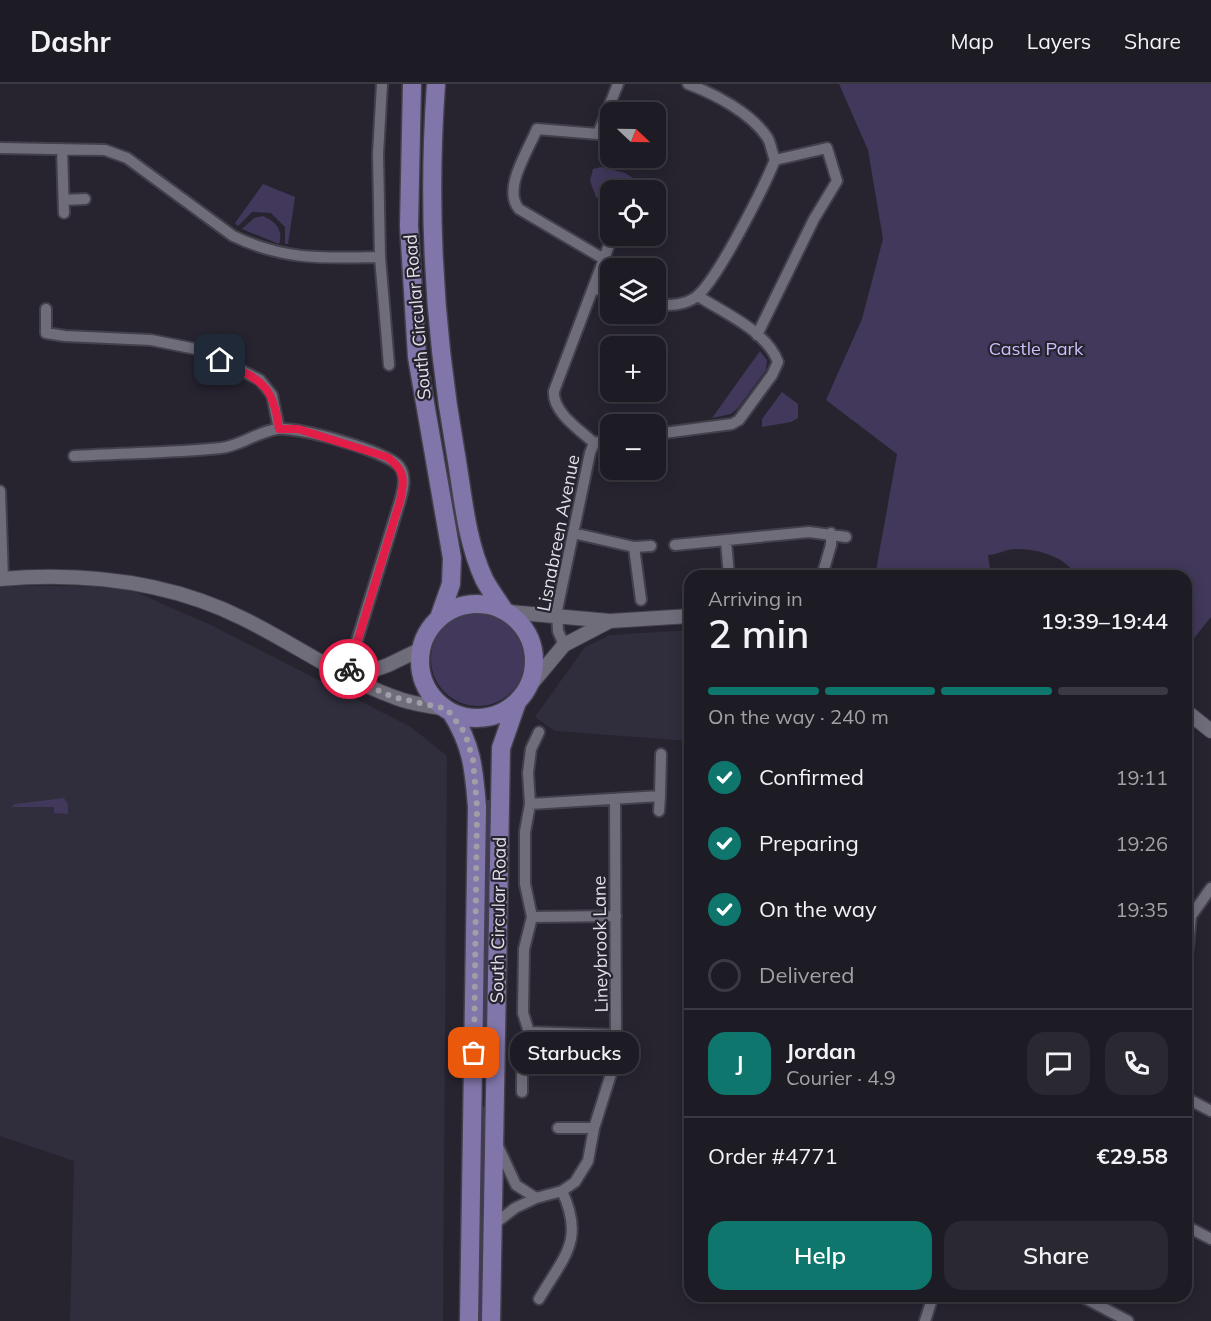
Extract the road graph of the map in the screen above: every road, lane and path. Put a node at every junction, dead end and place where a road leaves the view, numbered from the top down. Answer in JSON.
{"nodes":[{"id":1,"x":382,"y":84,"type":"edge"},
{"id":2,"x":412,"y":84,"type":"edge"},
{"id":3,"x":435,"y":84,"type":"edge"},
{"id":4,"x":618,"y":84,"type":"edge"},
{"id":5,"x":688,"y":84,"type":"edge"},
{"id":6,"x":1,"y":148,"type":"edge"},
{"id":7,"x":62,"y":149,"type":"junction"},
{"id":8,"x":775,"y":160,"type":"junction"},
{"id":9,"x":85,"y":199,"type":"dead end"},
{"id":10,"x":64,"y":200,"type":"junction"},
{"id":11,"x":64,"y":213,"type":"dead end"},
{"id":12,"x":380,"y":257,"type":"junction"},
{"id":13,"x":602,"y":258,"type":"edge"},
{"id":14,"x":600,"y":271,"type":"edge"},
{"id":15,"x":594,"y":288,"type":"junction"},
{"id":16,"x":600,"y":290,"type":"edge"},
{"id":17,"x":698,"y":296,"type":"junction"},
{"id":18,"x":666,"y":305,"type":"edge"},
{"id":19,"x":46,"y":309,"type":"dead end"},
{"id":20,"x":757,"y":335,"type":"junction"},
{"id":21,"x":389,"y":365,"type":"dead end"},
{"id":22,"x":279,"y":429,"type":"junction"},
{"id":23,"x":666,"y":433,"type":"edge"},
{"id":24,"x":600,"y":442,"type":"edge"},
{"id":25,"x":594,"y":443,"type":"junction"},
{"id":26,"x":74,"y":456,"type":"dead end"},
{"id":27,"x":0,"y":491,"type":"edge"},
{"id":28,"x":573,"y":533,"type":"junction"},
{"id":29,"x":831,"y":533,"type":"junction"},
{"id":30,"x":846,"y":537,"type":"dead end"},
{"id":31,"x":726,"y":542,"type":"junction"},
{"id":32,"x":675,"y":545,"type":"dead end"},
{"id":33,"x":651,"y":546,"type":"dead end"},
{"id":34,"x":634,"y":547,"type":"junction"},
{"id":35,"x":728,"y":570,"type":"edge"},
{"id":36,"x":824,"y":570,"type":"edge"},
{"id":37,"x":2,"y":579,"type":"edge"},
{"id":38,"x":641,"y":600,"type":"dead end"},
{"id":39,"x":506,"y":611,"type":"junction"},
{"id":40,"x":556,"y":616,"type":"junction"},
{"id":41,"x":684,"y":616,"type":"edge"},
{"id":42,"x":439,"y":618,"type":"junction"},
{"id":43,"x":610,"y":621,"type":"junction"},
{"id":44,"x":564,"y":645,"type":"junction"},
{"id":45,"x":421,"y":649,"type":"junction"},
{"id":46,"x":349,"y":677,"type":"junction"},
{"id":47,"x":522,"y":695,"type":"junction"},
{"id":48,"x":449,"y":711,"type":"junction"},
{"id":49,"x":1192,"y":715,"type":"edge"},
{"id":50,"x":1208,"y":724,"type":"edge"},
{"id":51,"x":539,"y":732,"type":"dead end"},
{"id":52,"x":661,"y":754,"type":"dead end"},
{"id":53,"x":660,"y":796,"type":"junction"},
{"id":54,"x":615,"y":799,"type":"junction"},
{"id":55,"x":530,"y":804,"type":"junction"},
{"id":56,"x":659,"y":811,"type":"dead end"},
{"id":57,"x":1211,"y":888,"type":"edge"},
{"id":58,"x":1192,"y":915,"type":"edge"},
{"id":59,"x":616,"y":916,"type":"junction"},
{"id":60,"x":532,"y":917,"type":"junction"},
{"id":61,"x":529,"y":1032,"type":"junction"},
{"id":62,"x":617,"y":1035,"type":"junction"},
{"id":63,"x":522,"y":1092,"type":"dead end"},
{"id":64,"x":1192,"y":1101,"type":"edge"},
{"id":65,"x":1211,"y":1111,"type":"edge"},
{"id":66,"x":558,"y":1128,"type":"dead end"},
{"id":67,"x":594,"y":1128,"type":"junction"},
{"id":68,"x":494,"y":1139,"type":"junction"},
{"id":69,"x":562,"y":1191,"type":"junction"},
{"id":70,"x":536,"y":1198,"type":"junction"},
{"id":71,"x":492,"y":1225,"type":"junction"},
{"id":72,"x":1192,"y":1229,"type":"edge"},
{"id":73,"x":1211,"y":1239,"type":"edge"},
{"id":74,"x":539,"y":1299,"type":"dead end"},
{"id":75,"x":931,"y":1302,"type":"edge"},
{"id":76,"x":1092,"y":1302,"type":"edge"},
{"id":77,"x":469,"y":1321,"type":"edge"},
{"id":78,"x":491,"y":1321,"type":"edge"},
{"id":79,"x":925,"y":1321,"type":"edge"},
{"id":80,"x":1128,"y":1321,"type":"edge"}],
"edges":[{"from":1,"to":12,"type":"street"},
{"from":2,"to":42,"type":"highway","name":"South Circular Road"},
{"from":3,"to":39,"type":"highway","name":"South Circular Road"},
{"from":4,"to":13,"type":"street"},
{"from":5,"to":8,"type":"street"},
{"from":6,"to":7,"type":"street"},
{"from":7,"to":10,"type":"street"},
{"from":7,"to":12,"type":"street"},
{"from":8,"to":17,"type":"street"},
{"from":8,"to":20,"type":"street"},
{"from":9,"to":10,"type":"street"},
{"from":10,"to":11,"type":"street"},
{"from":12,"to":21,"type":"street"},
{"from":14,"to":15,"type":"street"},
{"from":15,"to":16,"type":"street"},
{"from":15,"to":25,"type":"street"},
{"from":17,"to":18,"type":"street"},
{"from":17,"to":20,"type":"street"},
{"from":19,"to":22,"type":"street"},
{"from":20,"to":23,"type":"street"},
{"from":22,"to":26,"type":"street"},
{"from":22,"to":46,"type":"street"},
{"from":24,"to":25,"type":"street","name":"Lisnabreen Avenue"},
{"from":25,"to":28,"type":"street","name":"Lisnabreen Avenue"},
{"from":27,"to":37,"type":"street"},
{"from":28,"to":34,"type":"street"},
{"from":28,"to":40,"type":"street","name":"Lisnabreen Avenue"},
{"from":29,"to":30,"type":"street"},
{"from":29,"to":31,"type":"street"},
{"from":29,"to":36,"type":"street"},
{"from":31,"to":32,"type":"street"},
{"from":31,"to":35,"type":"street"},
{"from":33,"to":34,"type":"street"},
{"from":34,"to":38,"type":"street"},
{"from":37,"to":46,"type":"street"},
{"from":39,"to":40,"type":"street"},
{"from":39,"to":42,"type":"highway"},
{"from":39,"to":47,"type":"highway"},
{"from":40,"to":43,"type":"street"},
{"from":40,"to":44,"type":"street","name":"Lisnabreen Avenue"},
{"from":41,"to":43,"type":"street"},
{"from":42,"to":45,"type":"highway"},
{"from":43,"to":44,"type":"street"},
{"from":44,"to":47,"type":"street"},
{"from":45,"to":46,"type":"street"},
{"from":45,"to":48,"type":"highway"},
{"from":46,"to":48,"type":"street"},
{"from":47,"to":48,"type":"highway"},
{"from":47,"to":68,"type":"highway","name":"South Circular Road"},
{"from":48,"to":77,"type":"highway","name":"South Circular Road"},
{"from":49,"to":50,"type":"street"},
{"from":51,"to":55,"type":"street"},
{"from":52,"to":53,"type":"street"},
{"from":53,"to":54,"type":"street"},
{"from":53,"to":56,"type":"street"},
{"from":54,"to":55,"type":"street"},
{"from":54,"to":59,"type":"street","name":"Lineybrook Lane"},
{"from":55,"to":60,"type":"street"},
{"from":57,"to":58,"type":"street"},
{"from":59,"to":60,"type":"street"},
{"from":59,"to":62,"type":"street","name":"Lineybrook Lane"},
{"from":60,"to":61,"type":"street"},
{"from":61,"to":62,"type":"street"},
{"from":61,"to":63,"type":"street"},
{"from":62,"to":67,"type":"street","name":"Lineybrook Lane"},
{"from":64,"to":65,"type":"street"},
{"from":66,"to":67,"type":"street"},
{"from":67,"to":69,"type":"street","name":"Lineybrook Lane"},
{"from":68,"to":70,"type":"street"},
{"from":68,"to":71,"type":"highway","name":"South Circular Road"},
{"from":69,"to":70,"type":"street"},
{"from":69,"to":74,"type":"street"},
{"from":70,"to":71,"type":"street"},
{"from":71,"to":78,"type":"highway","name":"South Circular Road"},
{"from":72,"to":73,"type":"street"},
{"from":75,"to":79,"type":"street"},
{"from":76,"to":80,"type":"street"}]}
